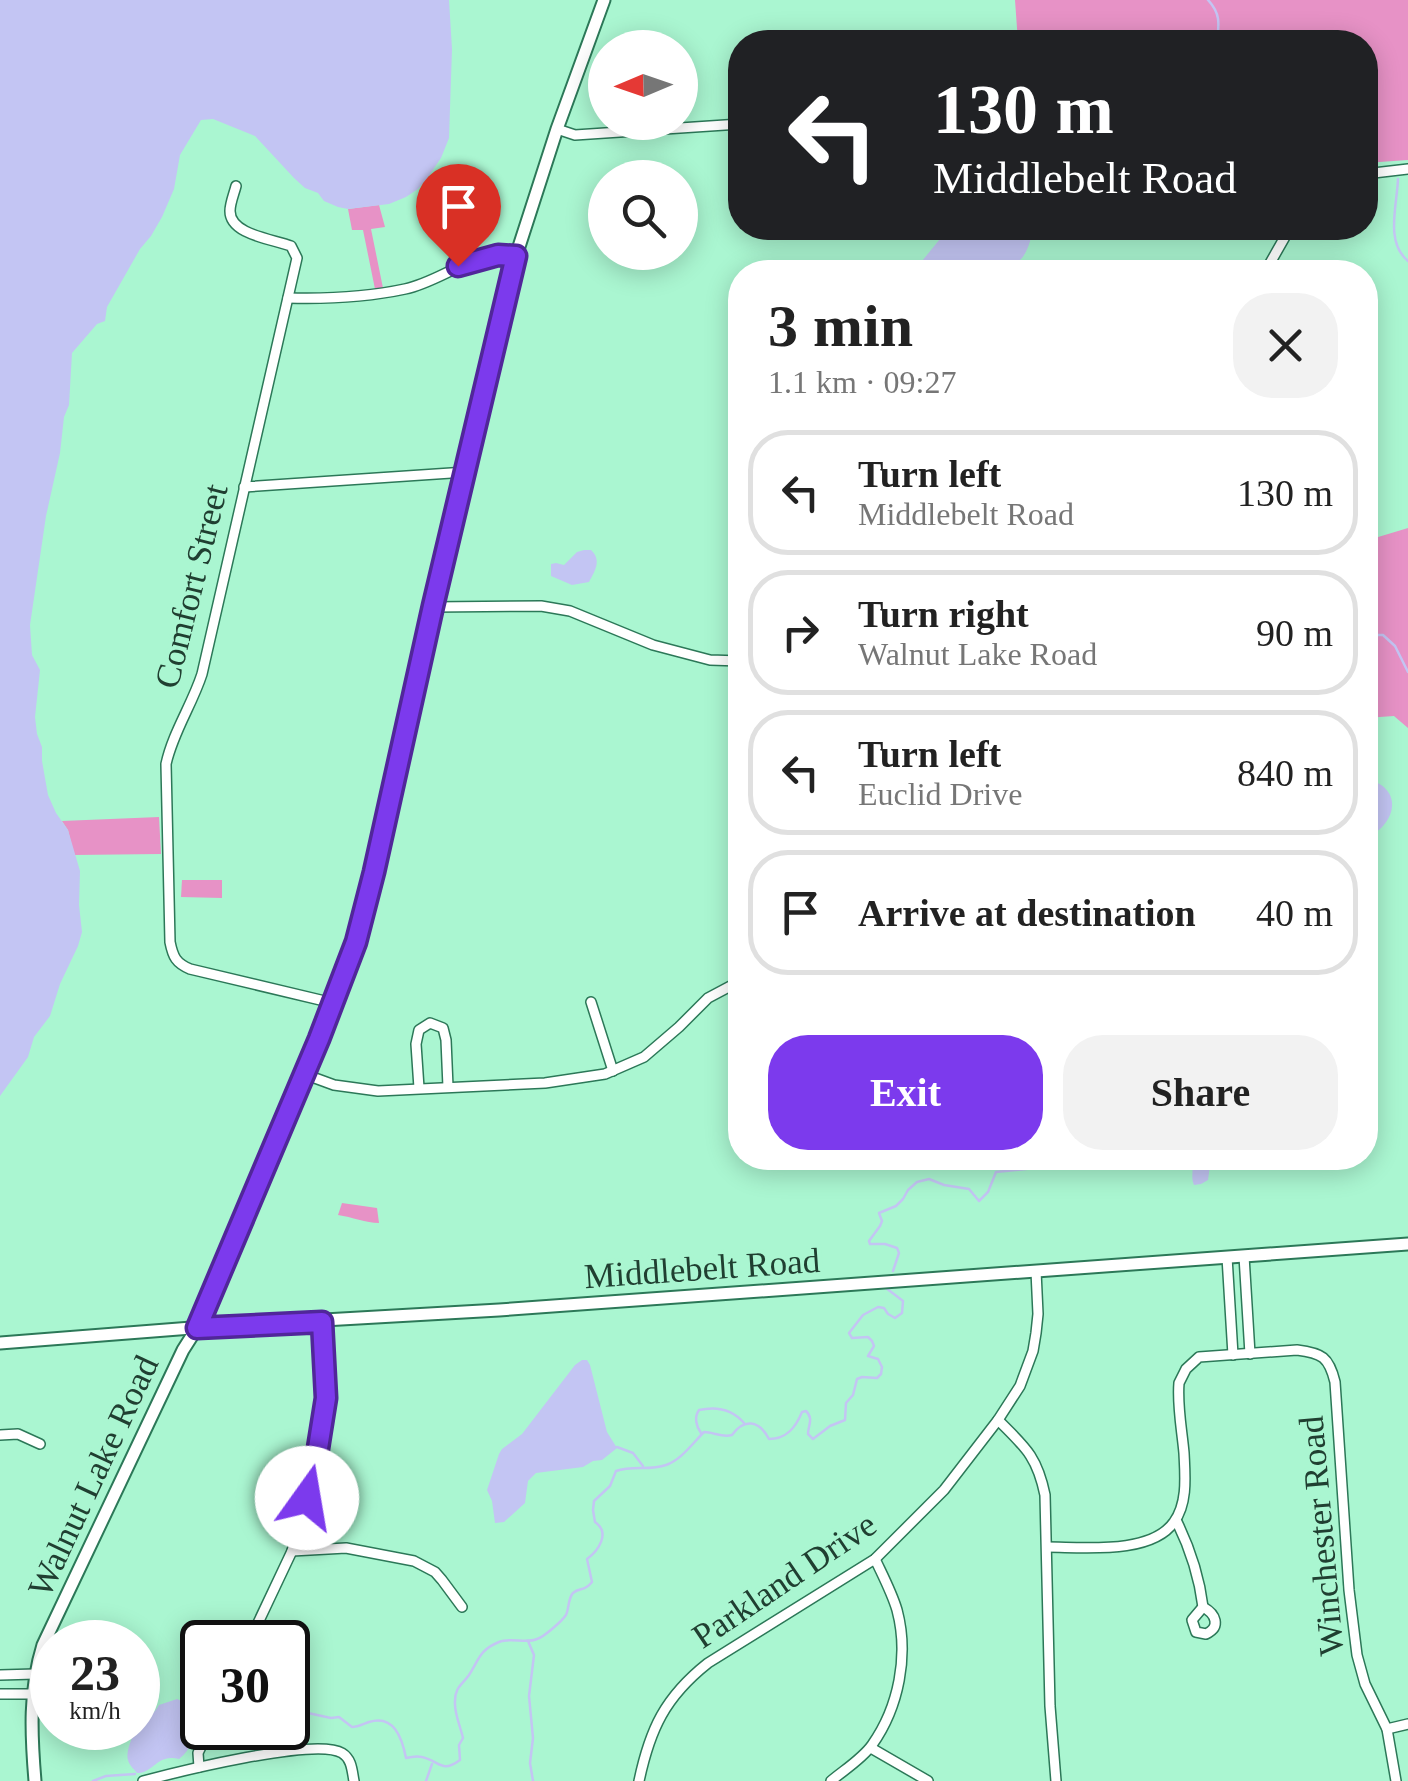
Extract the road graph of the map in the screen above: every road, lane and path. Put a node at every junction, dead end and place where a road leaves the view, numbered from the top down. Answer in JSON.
{"nodes":[{"id":1,"x":604,"y":0,"type":"edge"},
{"id":2,"x":728,"y":125,"type":"edge"},
{"id":3,"x":557,"y":130,"type":"junction"},
{"id":4,"x":1408,"y":169,"type":"edge"},
{"id":5,"x":1378,"y":172,"type":"edge"},
{"id":6,"x":236,"y":186,"type":"dead end"},
{"id":7,"x":516,"y":256,"type":"junction"},
{"id":8,"x":288,"y":298,"type":"junction"},
{"id":9,"x":466,"y":472,"type":"junction"},
{"id":10,"x":244,"y":487,"type":"junction"},
{"id":11,"x":433,"y":606,"type":"junction"},
{"id":12,"x":728,"y":661,"type":"edge"},
{"id":13,"x":728,"y":987,"type":"edge"},
{"id":14,"x":590,"y":1002,"type":"dead end"},
{"id":15,"x":333,"y":1003,"type":"junction"},
{"id":16,"x":613,"y":1071,"type":"junction"},
{"id":17,"x":304,"y":1074,"type":"junction"},
{"id":18,"x":448,"y":1087,"type":"junction"},
{"id":19,"x":420,"y":1088,"type":"junction"},
{"id":20,"x":1408,"y":1244,"type":"edge"},
{"id":21,"x":1244,"y":1256,"type":"junction"},
{"id":22,"x":1227,"y":1257,"type":"junction"},
{"id":23,"x":1036,"y":1271,"type":"junction"},
{"id":24,"x":322,"y":1322,"type":"junction"},
{"id":25,"x":197,"y":1328,"type":"junction"},
{"id":26,"x":0,"y":1343,"type":"edge"},
{"id":27,"x":1242,"y":1354,"type":"junction"},
{"id":28,"x":998,"y":1420,"type":"junction"},
{"id":29,"x":0,"y":1435,"type":"edge"},
{"id":30,"x":40,"y":1444,"type":"dead end"},
{"id":31,"x":1176,"y":1520,"type":"junction"},
{"id":32,"x":1047,"y":1547,"type":"junction"},
{"id":33,"x":292,"y":1551,"type":"junction"},
{"id":34,"x":875,"y":1559,"type":"junction"},
{"id":35,"x":462,"y":1607,"type":"dead end"},
{"id":36,"x":1203,"y":1607,"type":"dead end"},
{"id":37,"x":54,"y":1620,"type":"edge"},
{"id":38,"x":260,"y":1620,"type":"edge"},
{"id":39,"x":30,"y":1674,"type":"edge"},
{"id":40,"x":0,"y":1675,"type":"edge"},
{"id":41,"x":0,"y":1694,"type":"edge"},
{"id":42,"x":30,"y":1694,"type":"edge"},
{"id":43,"x":1408,"y":1724,"type":"edge"},
{"id":44,"x":1388,"y":1729,"type":"junction"},
{"id":45,"x":871,"y":1748,"type":"junction"},
{"id":46,"x":33,"y":1750,"type":"edge"},
{"id":47,"x":199,"y":1750,"type":"edge"},
{"id":48,"x":199,"y":1767,"type":"junction"},
{"id":49,"x":34,"y":1781,"type":"edge"},
{"id":50,"x":143,"y":1781,"type":"edge"},
{"id":51,"x":354,"y":1781,"type":"edge"},
{"id":52,"x":638,"y":1781,"type":"edge"},
{"id":53,"x":831,"y":1781,"type":"edge"},
{"id":54,"x":928,"y":1781,"type":"edge"},
{"id":55,"x":1056,"y":1781,"type":"edge"},
{"id":56,"x":1396,"y":1781,"type":"edge"}],
"edges":[{"from":1,"to":3,"type":"street","name":"Walnut Lake Road"},
{"from":2,"to":3,"type":"street"},
{"from":3,"to":7,"type":"street","name":"Walnut Lake Road"},
{"from":4,"to":5,"type":"street"},
{"from":6,"to":8,"type":"street","name":"Comfort Street"},
{"from":7,"to":8,"type":"street"},
{"from":7,"to":9,"type":"street","name":"Walnut Lake Road"},
{"from":8,"to":10,"type":"street","name":"Comfort Street"},
{"from":9,"to":10,"type":"street"},
{"from":9,"to":11,"type":"street","name":"Walnut Lake Road"},
{"from":10,"to":15,"type":"street","name":"Comfort Street"},
{"from":11,"to":12,"type":"street"},
{"from":11,"to":15,"type":"street","name":"Walnut Lake Road"},
{"from":13,"to":16,"type":"street"},
{"from":14,"to":16,"type":"street"},
{"from":15,"to":17,"type":"street","name":"Walnut Lake Road"},
{"from":16,"to":18,"type":"street"},
{"from":17,"to":19,"type":"street"},
{"from":17,"to":25,"type":"street","name":"Walnut Lake Road"},
{"from":18,"to":19,"type":"street"},
{"from":18,"to":19,"type":"street"},
{"from":20,"to":21,"type":"street","name":"Middlebelt Road"},
{"from":21,"to":22,"type":"street","name":"Middlebelt Road"},
{"from":21,"to":27,"type":"street"},
{"from":22,"to":23,"type":"street","name":"Middlebelt Road"},
{"from":22,"to":27,"type":"street"},
{"from":23,"to":24,"type":"street","name":"Middlebelt Road"},
{"from":23,"to":28,"type":"street","name":"Parkland Drive"},
{"from":24,"to":25,"type":"street","name":"Middlebelt Road"},
{"from":24,"to":33,"type":"street"},
{"from":25,"to":26,"type":"street","name":"Middlebelt Road"},
{"from":25,"to":37,"type":"street","name":"Walnut Lake Road"},
{"from":27,"to":31,"type":"street","name":"Winchester Road"},
{"from":27,"to":44,"type":"street","name":"Winchester Road"},
{"from":28,"to":32,"type":"street"},
{"from":28,"to":34,"type":"street","name":"Parkland Drive"},
{"from":29,"to":30,"type":"street"},
{"from":31,"to":32,"type":"street"},
{"from":31,"to":36,"type":"street"},
{"from":32,"to":55,"type":"street"},
{"from":33,"to":35,"type":"street"},
{"from":33,"to":38,"type":"street"},
{"from":34,"to":45,"type":"street"},
{"from":34,"to":52,"type":"street","name":"Parkland Drive"},
{"from":39,"to":40,"type":"street"},
{"from":41,"to":42,"type":"street"},
{"from":43,"to":44,"type":"street"},
{"from":44,"to":56,"type":"street","name":"Winchester Road"},
{"from":45,"to":53,"type":"street"},
{"from":45,"to":54,"type":"street"},
{"from":46,"to":49,"type":"street","name":"Walnut Lake Road"},
{"from":47,"to":48,"type":"street"},
{"from":48,"to":50,"type":"street"},
{"from":48,"to":51,"type":"street"}]}
